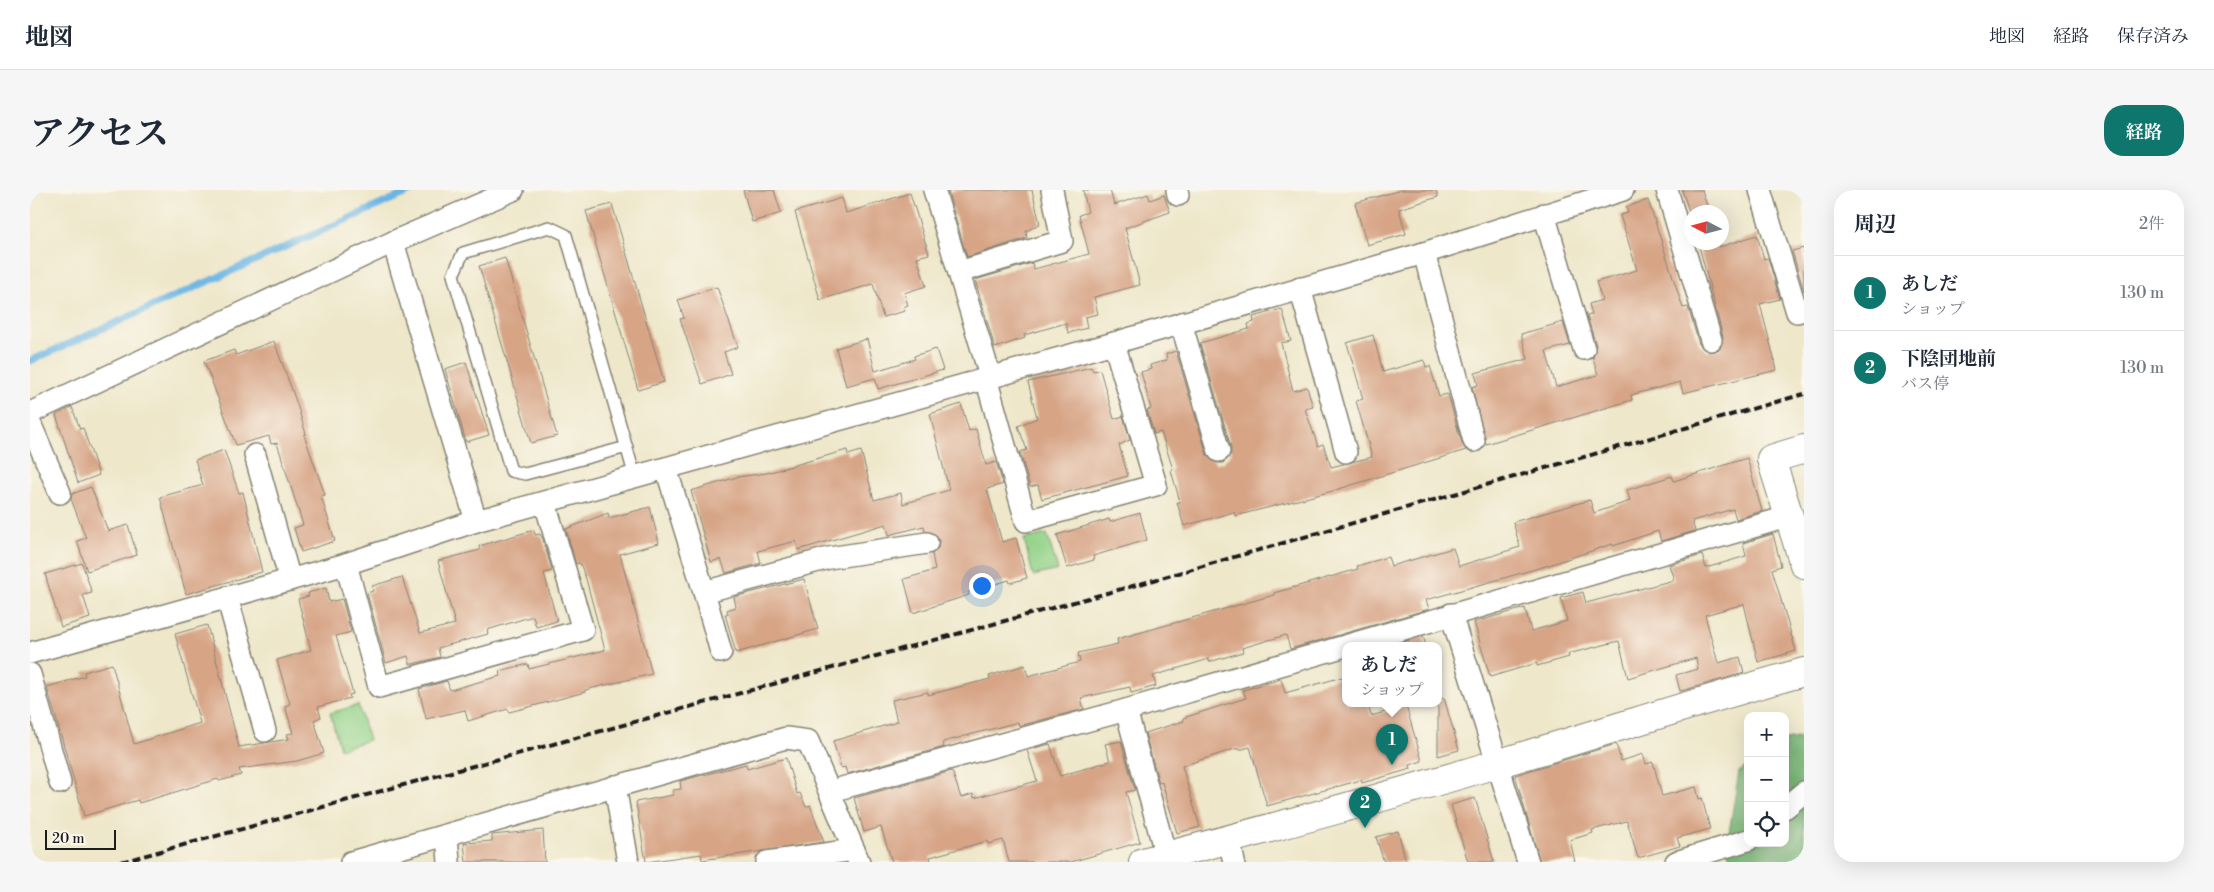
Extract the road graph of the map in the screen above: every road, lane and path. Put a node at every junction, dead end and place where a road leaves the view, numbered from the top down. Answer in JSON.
{"nodes":[{"id":1,"x":513,"y":190,"type":"edge"},
{"id":2,"x":934,"y":190,"type":"edge"},
{"id":3,"x":1052,"y":190,"type":"edge"},
{"id":4,"x":1667,"y":190,"type":"edge"},
{"id":5,"x":1760,"y":190,"type":"edge"},
{"id":6,"x":1612,"y":192,"type":"edge"},
{"id":7,"x":1544,"y":214,"type":"junction"},
{"id":8,"x":393,"y":242,"type":"junction"},
{"id":9,"x":1424,"y":253,"type":"junction"},
{"id":10,"x":959,"y":272,"type":"junction"},
{"id":11,"x":1300,"y":288,"type":"junction"},
{"id":12,"x":1804,"y":310,"type":"edge"},
{"id":13,"x":1181,"y":323,"type":"junction"},
{"id":14,"x":1711,"y":340,"type":"dead end"},
{"id":15,"x":1114,"y":343,"type":"junction"},
{"id":16,"x":1584,"y":349,"type":"dead end"},
{"id":17,"x":988,"y":377,"type":"junction"},
{"id":18,"x":30,"y":413,"type":"edge"},
{"id":19,"x":30,"y":423,"type":"edge"},
{"id":20,"x":1474,"y":441,"type":"dead end"},
{"id":21,"x":627,"y":448,"type":"junction"},
{"id":22,"x":1804,"y":449,"type":"edge"},
{"id":23,"x":1219,"y":451,"type":"dead end"},
{"id":24,"x":1346,"y":452,"type":"dead end"},
{"id":25,"x":255,"y":455,"type":"dead end"},
{"id":26,"x":666,"y":468,"type":"junction"},
{"id":27,"x":635,"y":477,"type":"junction"},
{"id":28,"x":60,"y":492,"type":"dead end"},
{"id":29,"x":546,"y":503,"type":"junction"},
{"id":30,"x":1787,"y":517,"type":"junction"},
{"id":31,"x":476,"y":521,"type":"junction"},
{"id":32,"x":927,"y":543,"type":"dead end"},
{"id":33,"x":346,"y":564,"type":"junction"},
{"id":34,"x":1804,"y":564,"type":"edge"},
{"id":35,"x":290,"y":580,"type":"junction"},
{"id":36,"x":704,"y":592,"type":"junction"},
{"id":37,"x":227,"y":597,"type":"junction"},
{"id":38,"x":1451,"y":614,"type":"junction"},
{"id":39,"x":1356,"y":642,"type":"edge"},
{"id":40,"x":1342,"y":646,"type":"edge"},
{"id":41,"x":721,"y":652,"type":"dead end"},
{"id":42,"x":30,"y":653,"type":"edge"},
{"id":43,"x":1804,"y":672,"type":"edge"},
{"id":44,"x":30,"y":674,"type":"edge"},
{"id":45,"x":1126,"y":710,"type":"junction"},
{"id":46,"x":265,"y":731,"type":"dead end"},
{"id":47,"x":1498,"y":764,"type":"junction"},
{"id":48,"x":60,"y":783,"type":"dead end"},
{"id":49,"x":615,"y":786,"type":"junction"},
{"id":50,"x":831,"y":791,"type":"junction"},
{"id":51,"x":1804,"y":792,"type":"edge"},
{"id":52,"x":1789,"y":805,"type":"edge"},
{"id":53,"x":447,"y":835,"type":"junction"},
{"id":54,"x":1744,"y":841,"type":"edge"},
{"id":55,"x":1231,"y":851,"type":"edge"},
{"id":56,"x":856,"y":856,"type":"edge"},
{"id":57,"x":1155,"y":859,"type":"edge"},
{"id":58,"x":351,"y":862,"type":"edge"},
{"id":59,"x":450,"y":862,"type":"edge"},
{"id":60,"x":628,"y":862,"type":"edge"},
{"id":61,"x":767,"y":862,"type":"edge"},
{"id":62,"x":1528,"y":862,"type":"edge"},
{"id":63,"x":1676,"y":862,"type":"edge"}],
"edges":[{"from":1,"to":8,"type":"street"},
{"from":2,"to":10,"type":"street"},
{"from":3,"to":10,"type":"street"},
{"from":4,"to":14,"type":"street"},
{"from":5,"to":12,"type":"street"},
{"from":6,"to":7,"type":"street"},
{"from":7,"to":9,"type":"street"},
{"from":7,"to":16,"type":"street"},
{"from":8,"to":18,"type":"street"},
{"from":8,"to":31,"type":"street"},
{"from":9,"to":11,"type":"street"},
{"from":9,"to":20,"type":"street"},
{"from":10,"to":17,"type":"street"},
{"from":11,"to":13,"type":"street"},
{"from":11,"to":24,"type":"street"},
{"from":13,"to":15,"type":"street"},
{"from":13,"to":23,"type":"street"},
{"from":15,"to":17,"type":"street"},
{"from":15,"to":17,"type":"street"},
{"from":17,"to":26,"type":"street"},
{"from":19,"to":28,"type":"street"},
{"from":21,"to":21,"type":"lane"},
{"from":21,"to":27,"type":"lane"},
{"from":22,"to":30,"type":"street"},
{"from":25,"to":35,"type":"street"},
{"from":26,"to":27,"type":"street"},
{"from":26,"to":36,"type":"street"},
{"from":27,"to":29,"type":"street"},
{"from":29,"to":31,"type":"street"},
{"from":29,"to":33,"type":"street"},
{"from":30,"to":34,"type":"street"},
{"from":30,"to":38,"type":"street"},
{"from":31,"to":33,"type":"street"},
{"from":32,"to":36,"type":"street"},
{"from":33,"to":35,"type":"street"},
{"from":35,"to":37,"type":"street"},
{"from":36,"to":41,"type":"street"},
{"from":37,"to":42,"type":"street"},
{"from":37,"to":46,"type":"street"},
{"from":38,"to":39,"type":"street"},
{"from":38,"to":47,"type":"street"},
{"from":40,"to":45,"type":"street"},
{"from":43,"to":47,"type":"street"},
{"from":44,"to":48,"type":"street"},
{"from":45,"to":50,"type":"street"},
{"from":45,"to":57,"type":"street"},
{"from":47,"to":55,"type":"street"},
{"from":47,"to":62,"type":"street"},
{"from":49,"to":50,"type":"street"},
{"from":49,"to":53,"type":"street"},
{"from":49,"to":60,"type":"street"},
{"from":50,"to":56,"type":"street"},
{"from":51,"to":52,"type":"street"},
{"from":53,"to":58,"type":"street"},
{"from":53,"to":59,"type":"street"},
{"from":54,"to":63,"type":"street"},
{"from":55,"to":57,"type":"street"},
{"from":56,"to":61,"type":"street"}]}
